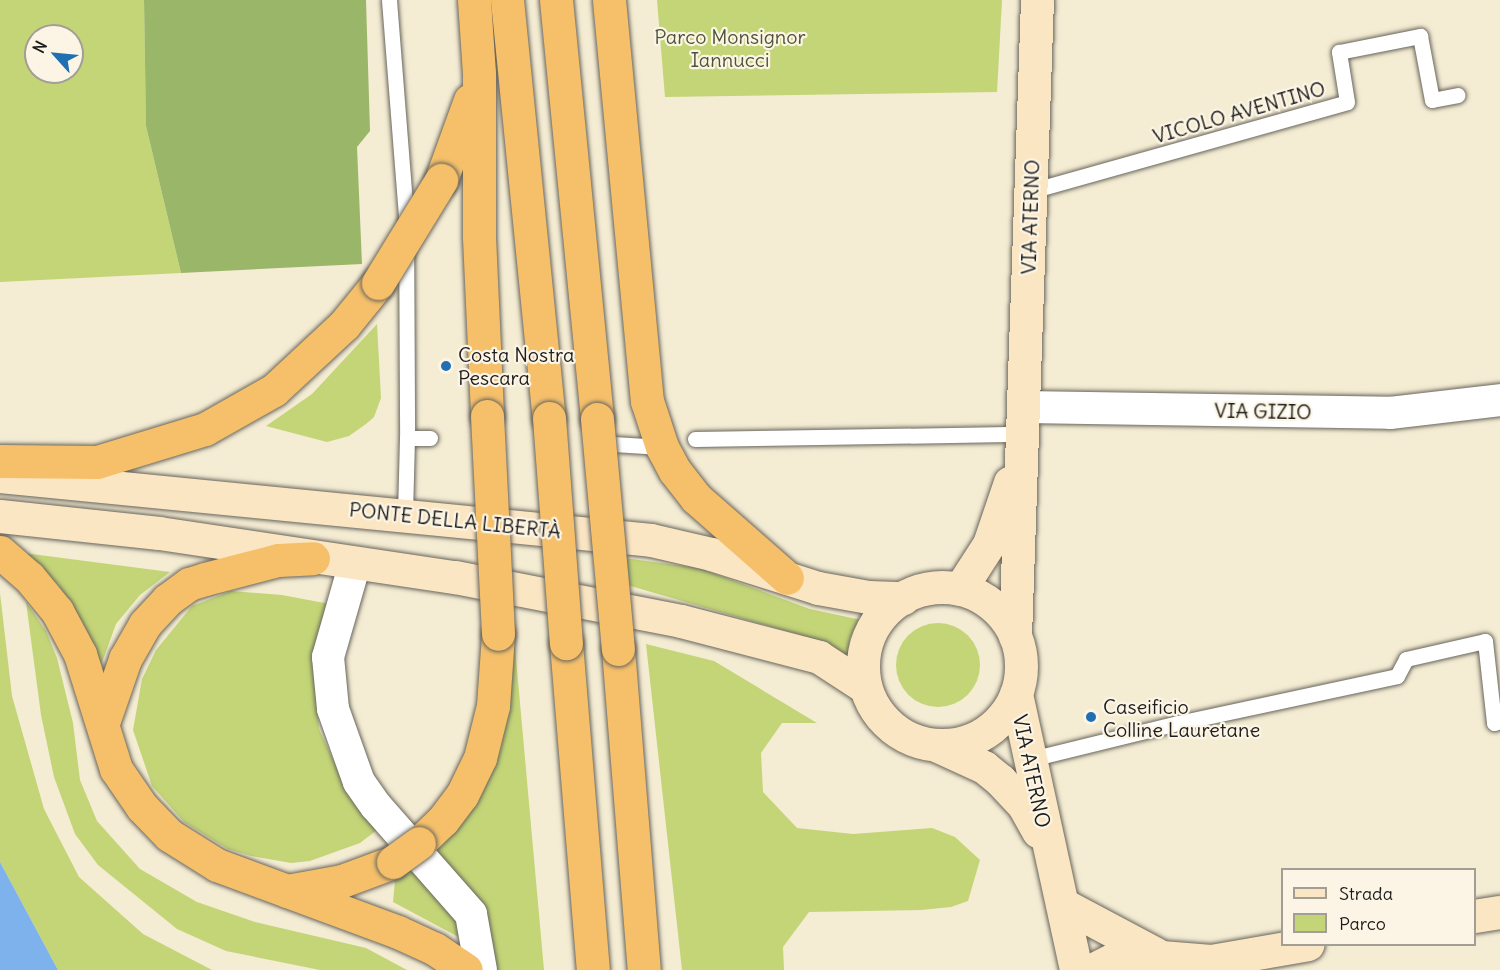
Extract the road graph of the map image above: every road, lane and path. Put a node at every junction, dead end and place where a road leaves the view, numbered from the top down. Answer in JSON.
{"nodes":[{"id":1,"x":389,"y":0,"type":"edge"},
{"id":2,"x":474,"y":0,"type":"edge"},
{"id":3,"x":507,"y":0,"type":"edge"},
{"id":4,"x":556,"y":0,"type":"edge"},
{"id":5,"x":609,"y":0,"type":"edge"},
{"id":6,"x":1037,"y":0,"type":"edge"},
{"id":7,"x":479,"y":73,"type":"junction"},
{"id":8,"x":1458,"y":95,"type":"dead end"},
{"id":9,"x":1031,"y":191,"type":"junction"},
{"id":10,"x":1500,"y":400,"type":"edge"},
{"id":11,"x":1024,"y":420,"type":"junction"},
{"id":12,"x":605,"y":432,"type":"junction"},
{"id":13,"x":407,"y":438,"type":"junction"},
{"id":14,"x":430,"y":438,"type":"dead end"},
{"id":15,"x":695,"y":439,"type":"dead end"},
{"id":16,"x":662,"y":447,"type":"junction"},
{"id":17,"x":0,"y":461,"type":"edge"},
{"id":18,"x":40,"y":472,"type":"junction"},
{"id":19,"x":0,"y":476,"type":"edge"},
{"id":20,"x":405,"y":514,"type":"junction"},
{"id":21,"x":0,"y":516,"type":"edge"},
{"id":22,"x":0,"y":552,"type":"edge"},
{"id":23,"x":313,"y":558,"type":"junction"},
{"id":24,"x":354,"y":563,"type":"junction"},
{"id":25,"x":787,"y":578,"type":"junction"},
{"id":26,"x":960,"y":589,"type":"junction"},
{"id":27,"x":903,"y":598,"type":"junction"},
{"id":28,"x":1015,"y":636,"type":"junction"},
{"id":29,"x":865,"y":687,"type":"junction"},
{"id":30,"x":1016,"y":694,"type":"junction"},
{"id":31,"x":104,"y":720,"type":"junction"},
{"id":32,"x":1500,"y":722,"type":"edge"},
{"id":33,"x":938,"y":746,"type":"junction"},
{"id":34,"x":1031,"y":759,"type":"junction"},
{"id":35,"x":1048,"y":848,"type":"junction"},
{"id":36,"x":282,"y":892,"type":"junction"},
{"id":37,"x":1062,"y":904,"type":"junction"},
{"id":38,"x":1500,"y":912,"type":"edge"},
{"id":39,"x":1476,"y":916,"type":"edge"},
{"id":40,"x":1303,"y":946,"type":"edge"},
{"id":41,"x":1156,"y":954,"type":"junction"},
{"id":42,"x":1203,"y":965,"type":"edge"},
{"id":43,"x":466,"y":970,"type":"edge"},
{"id":44,"x":481,"y":970,"type":"edge"},
{"id":45,"x":593,"y":970,"type":"edge"},
{"id":46,"x":644,"y":970,"type":"edge"},
{"id":47,"x":1076,"y":970,"type":"edge"},
{"id":48,"x":1092,"y":970,"type":"edge"}],
"edges":[{"from":1,"to":13,"type":"lane"},
{"from":2,"to":7,"type":"highway"},
{"from":3,"to":45,"type":"highway","bridge":true},
{"from":4,"to":12,"type":"highway"},
{"from":5,"to":16,"type":"highway"},
{"from":6,"to":9,"type":"main road","name":"VIA ATERNO"},
{"from":7,"to":18,"type":"highway","bridge":true},
{"from":7,"to":36,"type":"highway","bridge":true},
{"from":8,"to":9,"type":"lane","name":"VICOLO AVENTINO"},
{"from":9,"to":11,"type":"main road","name":"VIA ATERNO"},
{"from":10,"to":11,"type":"street","name":"VIA GIZIO"},
{"from":11,"to":15,"type":"lane"},
{"from":11,"to":26,"type":"main road","name":"VIA ATERNO"},
{"from":11,"to":28,"type":"main road","name":"VIA ATERNO"},
{"from":12,"to":16,"type":"lane"},
{"from":12,"to":46,"type":"highway","bridge":true},
{"from":13,"to":14,"type":"lane"},
{"from":13,"to":20,"type":"lane"},
{"from":16,"to":25,"type":"highway"},
{"from":17,"to":18,"type":"highway"},
{"from":18,"to":19,"type":"main road","name":"PONTE DELLA LIBERTÀ"},
{"from":18,"to":20,"type":"main road","name":"PONTE DELLA LIBERTÀ"},
{"from":20,"to":25,"type":"main road","name":"PONTE DELLA LIBERTÀ"},
{"from":21,"to":23,"type":"main road"},
{"from":22,"to":31,"type":"highway"},
{"from":23,"to":24,"type":"main road"},
{"from":23,"to":31,"type":"highway"},
{"from":24,"to":29,"type":"main road"},
{"from":24,"to":44,"type":"street"},
{"from":25,"to":27,"type":"main road","name":"PONTE DELLA LIBERTÀ"},
{"from":26,"to":27,"type":"main road"},
{"from":26,"to":28,"type":"main road"},
{"from":27,"to":29,"type":"main road"},
{"from":28,"to":30,"type":"main road"},
{"from":29,"to":33,"type":"main road"},
{"from":30,"to":33,"type":"main road"},
{"from":30,"to":34,"type":"main road","name":"VIA ATERNO"},
{"from":31,"to":36,"type":"highway"},
{"from":32,"to":34,"type":"lane"},
{"from":33,"to":35,"type":"main road","name":"VIA ATERNO"},
{"from":34,"to":35,"type":"main road","name":"VIA ATERNO"},
{"from":35,"to":37,"type":"main road","name":"VIA ATERNO"},
{"from":36,"to":43,"type":"highway"},
{"from":37,"to":41,"type":"main road"},
{"from":37,"to":47,"type":"main road","name":"VIA ATERNO"},
{"from":38,"to":39,"type":"main road"},
{"from":40,"to":42,"type":"main road"},
{"from":41,"to":42,"type":"main road"},
{"from":41,"to":48,"type":"main road"}]}
